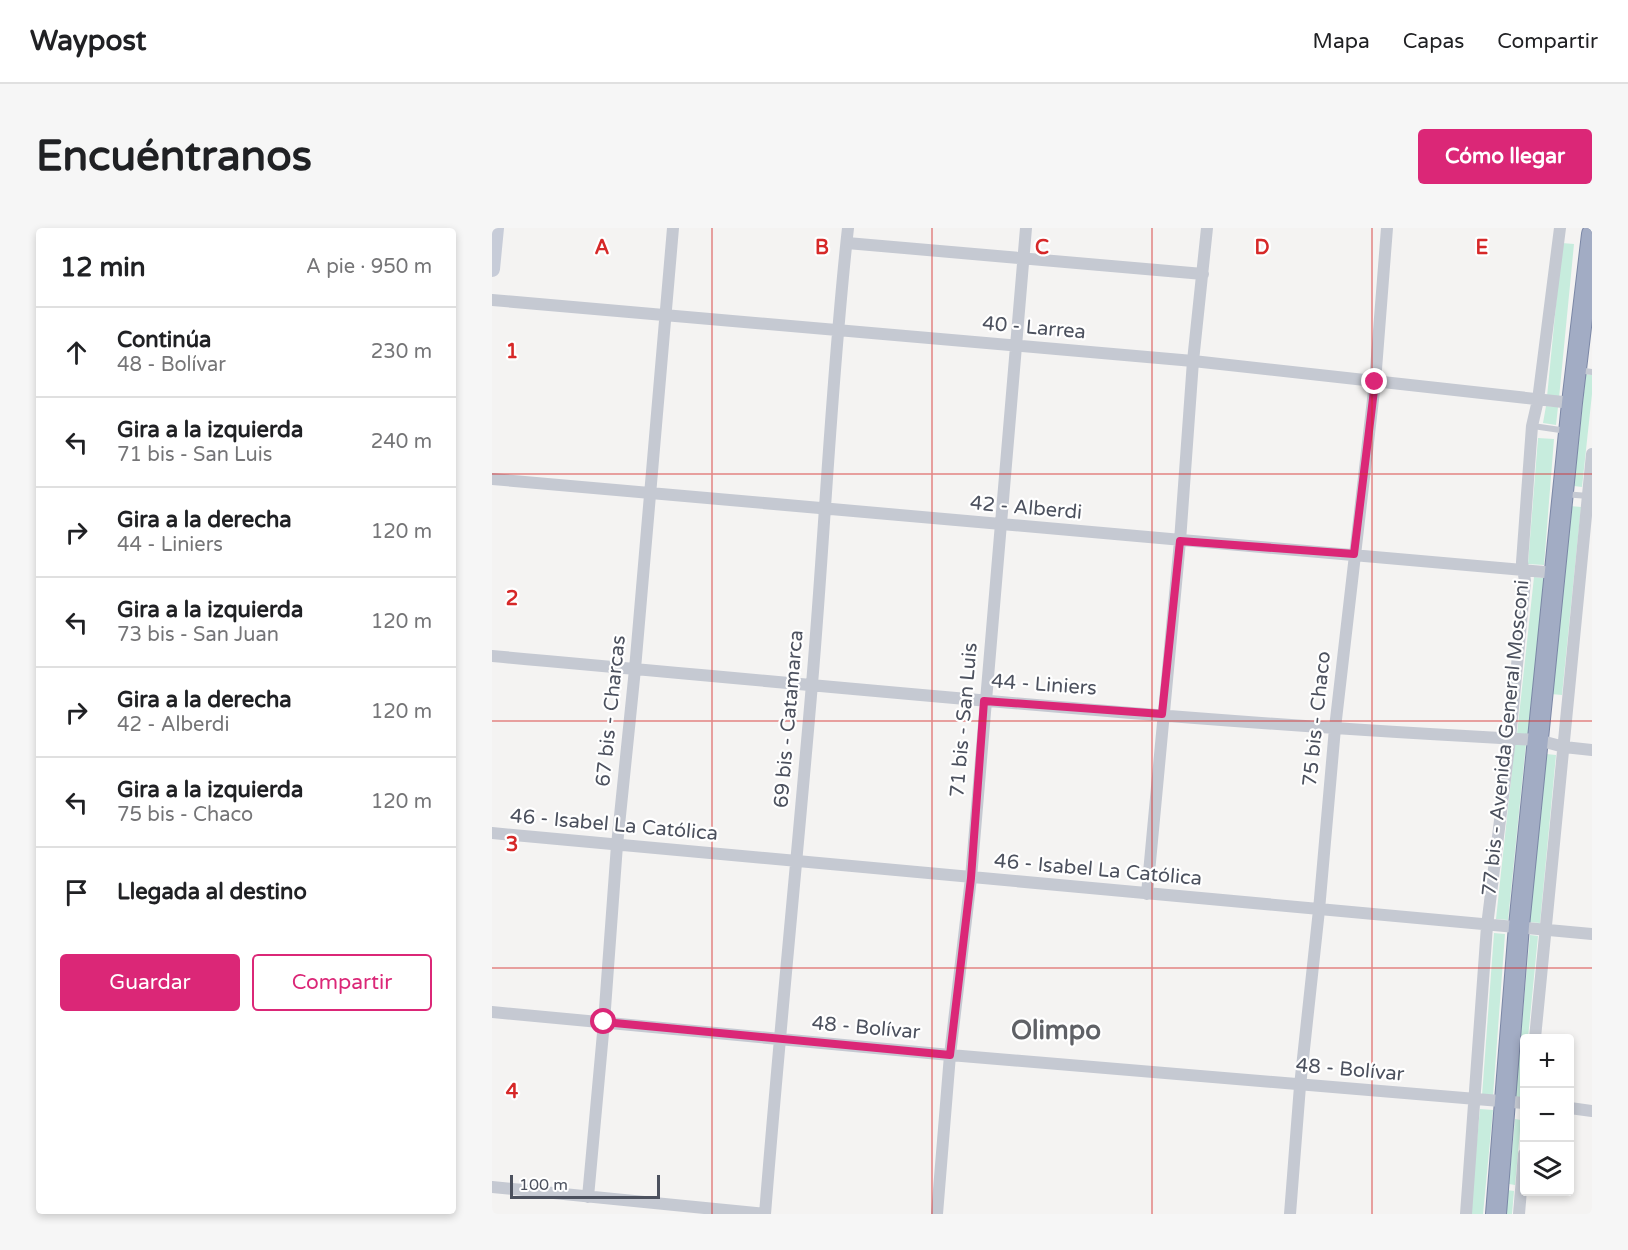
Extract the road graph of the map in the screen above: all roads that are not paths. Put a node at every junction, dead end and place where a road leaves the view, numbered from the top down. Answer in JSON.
{"nodes":[{"id":1,"x":496,"y":228,"type":"edge"},
{"id":2,"x":673,"y":228,"type":"edge"},
{"id":3,"x":848,"y":228,"type":"edge"},
{"id":4,"x":1026,"y":228,"type":"edge"},
{"id":5,"x":1207,"y":228,"type":"edge"},
{"id":6,"x":1387,"y":228,"type":"edge"},
{"id":7,"x":1560,"y":228,"type":"edge"},
{"id":8,"x":1592,"y":234,"type":"edge"},
{"id":9,"x":847,"y":243,"type":"junction"},
{"id":10,"x":1023,"y":257,"type":"junction"},
{"id":11,"x":492,"y":269,"type":"edge"},
{"id":12,"x":1203,"y":274,"type":"junction"},
{"id":13,"x":1590,"y":274,"type":"edge"},
{"id":14,"x":492,"y":300,"type":"edge"},
{"id":15,"x":665,"y":315,"type":"junction"},
{"id":16,"x":1587,"y":320,"type":"edge"},
{"id":17,"x":838,"y":330,"type":"junction"},
{"id":18,"x":1015,"y":347,"type":"junction"},
{"id":19,"x":1193,"y":361,"type":"junction"},
{"id":20,"x":1584,"y":371,"type":"edge"},
{"id":21,"x":1375,"y":382,"type":"junction"},
{"id":22,"x":1538,"y":400,"type":"junction"},
{"id":23,"x":1572,"y":404,"type":"junction"},
{"id":24,"x":1532,"y":426,"type":"junction"},
{"id":25,"x":1570,"y":431,"type":"junction"},
{"id":26,"x":1592,"y":454,"type":"edge"},
{"id":27,"x":492,"y":479,"type":"edge"},
{"id":28,"x":649,"y":494,"type":"junction"},
{"id":29,"x":1564,"y":494,"type":"junction"},
{"id":30,"x":1588,"y":496,"type":"junction"},
{"id":31,"x":826,"y":509,"type":"junction"},
{"id":32,"x":1002,"y":525,"type":"junction"},
{"id":33,"x":1180,"y":541,"type":"junction"},
{"id":34,"x":1354,"y":554,"type":"junction"},
{"id":35,"x":1523,"y":570,"type":"junction"},
{"id":36,"x":1556,"y":573,"type":"junction"},
{"id":37,"x":1587,"y":578,"type":"edge"},
{"id":38,"x":492,"y":656,"type":"edge"},
{"id":39,"x":635,"y":669,"type":"junction"},
{"id":40,"x":812,"y":684,"type":"junction"},
{"id":41,"x":984,"y":701,"type":"junction"},
{"id":42,"x":1162,"y":714,"type":"junction"},
{"id":43,"x":1335,"y":728,"type":"junction"},
{"id":44,"x":1510,"y":739,"type":"junction"},
{"id":45,"x":1538,"y":740,"type":"junction"},
{"id":46,"x":1564,"y":747,"type":"junction"},
{"id":47,"x":1592,"y":750,"type":"edge"},
{"id":48,"x":492,"y":833,"type":"edge"},
{"id":49,"x":616,"y":845,"type":"junction"},
{"id":50,"x":795,"y":860,"type":"junction"},
{"id":51,"x":971,"y":878,"type":"junction"},
{"id":52,"x":1147,"y":894,"type":"junction"},
{"id":53,"x":1319,"y":910,"type":"junction"},
{"id":54,"x":1487,"y":926,"type":"junction"},
{"id":55,"x":1519,"y":926,"type":"junction"},
{"id":56,"x":1545,"y":929,"type":"junction"},
{"id":57,"x":1592,"y":934,"type":"edge"},
{"id":58,"x":492,"y":1012,"type":"edge"},
{"id":59,"x":604,"y":1022,"type":"junction"},
{"id":60,"x":1535,"y":1034,"type":"edge"},
{"id":61,"x":778,"y":1040,"type":"junction"},
{"id":62,"x":950,"y":1055,"type":"junction"},
{"id":63,"x":1300,"y":1086,"type":"junction"},
{"id":64,"x":1474,"y":1101,"type":"junction"},
{"id":65,"x":1515,"y":1102,"type":"edge"},
{"id":66,"x":1574,"y":1109,"type":"edge"},
{"id":67,"x":1592,"y":1111,"type":"edge"},
{"id":68,"x":1498,"y":1186,"type":"junction"},
{"id":69,"x":492,"y":1188,"type":"edge"},
{"id":70,"x":1520,"y":1189,"type":"edge"},
{"id":71,"x":1520,"y":1196,"type":"edge"},
{"id":72,"x":588,"y":1197,"type":"junction"},
{"id":73,"x":699,"y":1211,"type":"edge"},
{"id":74,"x":765,"y":1214,"type":"edge"},
{"id":75,"x":937,"y":1214,"type":"edge"},
{"id":76,"x":1290,"y":1214,"type":"edge"},
{"id":77,"x":1466,"y":1214,"type":"edge"},
{"id":78,"x":1496,"y":1214,"type":"edge"},
{"id":79,"x":1519,"y":1214,"type":"edge"}],
"edges":[{"from":1,"to":11,"type":"main road"},
{"from":2,"to":15,"type":"street","name":"67 bis - Charcas"},
{"from":3,"to":9,"type":"street","name":"69 bis - Catamarca"},
{"from":4,"to":10,"type":"street","name":"71 bis - San Luis"},
{"from":5,"to":12,"type":"street"},
{"from":6,"to":21,"type":"street","name":"75 bis - Chaco"},
{"from":7,"to":22,"type":"street","name":"77 bis - Avenida General Mosconi"},
{"from":8,"to":13,"type":"highway","name":"77 bis - Avenida General Mosconi"},
{"from":9,"to":10,"type":"street"},
{"from":9,"to":17,"type":"street","name":"69 bis - Catamarca"},
{"from":10,"to":12,"type":"street"},
{"from":10,"to":18,"type":"street","name":"71 bis - San Luis"},
{"from":12,"to":19,"type":"street"},
{"from":13,"to":16,"type":"highway","name":"77 bis - Avenida General Mosconi"},
{"from":14,"to":15,"type":"street","name":"40 - Larrea"},
{"from":15,"to":17,"type":"street","name":"40 - Larrea"},
{"from":15,"to":28,"type":"street","name":"67 bis - Charcas"},
{"from":16,"to":20,"type":"highway","name":"77 bis - Avenida General Mosconi"},
{"from":17,"to":18,"type":"street","name":"40 - Larrea"},
{"from":17,"to":31,"type":"street","name":"69 bis - Catamarca"},
{"from":18,"to":19,"type":"street","name":"40 - Larrea"},
{"from":18,"to":32,"type":"street","name":"71 bis - San Luis"},
{"from":19,"to":21,"type":"street","name":"40 - Larrea"},
{"from":19,"to":33,"type":"street"},
{"from":20,"to":23,"type":"highway","name":"77 bis - Avenida General Mosconi"},
{"from":21,"to":22,"type":"street","name":"40 - Larrea"},
{"from":21,"to":34,"type":"street","name":"75 bis - Chaco"},
{"from":22,"to":23,"type":"street","name":"40 - Larrea"},
{"from":22,"to":24,"type":"street","name":"77 bis - Avenida General Mosconi"},
{"from":23,"to":25,"type":"highway","name":"77 bis - Avenida General Mosconi"},
{"from":24,"to":25,"type":"lane"},
{"from":24,"to":35,"type":"street","name":"77 bis - Avenida General Mosconi"},
{"from":25,"to":29,"type":"highway","name":"77 bis - Avenida General Mosconi"},
{"from":26,"to":30,"type":"street"},
{"from":27,"to":28,"type":"street","name":"42 - Alberdi"},
{"from":28,"to":31,"type":"street","name":"42 - Alberdi"},
{"from":28,"to":39,"type":"street","name":"67 bis - Charcas"},
{"from":29,"to":30,"type":"lane"},
{"from":29,"to":36,"type":"highway","name":"77 bis - Avenida General Mosconi"},
{"from":30,"to":37,"type":"street"},
{"from":31,"to":32,"type":"street","name":"42 - Alberdi"},
{"from":31,"to":40,"type":"street","name":"69 bis - Catamarca"},
{"from":32,"to":33,"type":"street","name":"42 - Alberdi"},
{"from":32,"to":41,"type":"street","name":"71 bis - San Luis"},
{"from":33,"to":34,"type":"street","name":"42 - Alberdi"},
{"from":33,"to":42,"type":"street"},
{"from":34,"to":35,"type":"street","name":"42 - Alberdi"},
{"from":34,"to":43,"type":"street","name":"75 bis - Chaco"},
{"from":35,"to":36,"type":"street","name":"42 - Alberdi"},
{"from":35,"to":44,"type":"street","name":"77 bis - Avenida General Mosconi"},
{"from":36,"to":45,"type":"highway","name":"77 bis - Avenida General Mosconi"},
{"from":37,"to":46,"type":"street"},
{"from":38,"to":39,"type":"street","name":"44 - Liniers"},
{"from":39,"to":40,"type":"street","name":"44 - Liniers"},
{"from":39,"to":49,"type":"street","name":"67 bis - Charcas"},
{"from":40,"to":41,"type":"street","name":"44 - Liniers"},
{"from":40,"to":50,"type":"street","name":"69 bis - Catamarca"},
{"from":41,"to":42,"type":"street","name":"44 - Liniers"},
{"from":41,"to":51,"type":"street","name":"71 bis - San Luis"},
{"from":42,"to":43,"type":"street","name":"44 - Liniers"},
{"from":42,"to":52,"type":"street"},
{"from":43,"to":44,"type":"street","name":"44 - Liniers"},
{"from":43,"to":53,"type":"street","name":"75 bis - Chaco"},
{"from":44,"to":45,"type":"street","name":"44 - Liniers"},
{"from":44,"to":54,"type":"street","name":"77 bis - Avenida General Mosconi"},
{"from":45,"to":46,"type":"street","name":"44 - Liniers"},
{"from":45,"to":55,"type":"highway","name":"77 bis - Avenida General Mosconi"},
{"from":46,"to":47,"type":"street","name":"44 - Liniers"},
{"from":46,"to":56,"type":"street"},
{"from":48,"to":49,"type":"street","name":"46 - Isabel La Católica"},
{"from":49,"to":50,"type":"street","name":"46 - Isabel La Católica"},
{"from":49,"to":59,"type":"street","name":"67 bis - Charcas"},
{"from":50,"to":51,"type":"street","name":"46 - Isabel La Católica"},
{"from":50,"to":61,"type":"street","name":"69 bis - Catamarca"},
{"from":51,"to":52,"type":"street","name":"46 - Isabel La Católica"},
{"from":51,"to":62,"type":"street","name":"71 bis - San Luis"},
{"from":52,"to":53,"type":"street","name":"46 - Isabel La Católica"},
{"from":53,"to":54,"type":"street","name":"46 - Isabel La Católica"},
{"from":53,"to":63,"type":"street","name":"75 bis - Chaco"},
{"from":54,"to":55,"type":"street","name":"46 - Isabel La Católica"},
{"from":54,"to":64,"type":"street","name":"77 bis - Avenida General Mosconi"},
{"from":55,"to":56,"type":"street","name":"46 - Isabel La Católica"},
{"from":55,"to":65,"type":"highway","name":"77 bis - Avenida General Mosconi"},
{"from":56,"to":57,"type":"street","name":"46 - Isabel La Católica"},
{"from":56,"to":60,"type":"street"},
{"from":58,"to":59,"type":"street","name":"48 - Bolívar"},
{"from":59,"to":61,"type":"street","name":"48 - Bolívar"},
{"from":59,"to":72,"type":"street","name":"67 bis - Charcas"},
{"from":61,"to":62,"type":"street","name":"48 - Bolívar"},
{"from":61,"to":74,"type":"street","name":"69 bis - Catamarca"},
{"from":62,"to":63,"type":"street","name":"48 - Bolívar"},
{"from":62,"to":75,"type":"street","name":"71 bis - San Luis"},
{"from":63,"to":64,"type":"street","name":"48 - Bolívar"},
{"from":63,"to":76,"type":"street","name":"75 bis - Chaco"},
{"from":64,"to":65,"type":"street","name":"48 - Bolívar"},
{"from":64,"to":77,"type":"street","name":"77 bis - Avenida General Mosconi"},
{"from":65,"to":68,"type":"highway","name":"77 bis - Avenida General Mosconi"},
{"from":66,"to":67,"type":"street"},
{"from":68,"to":70,"type":"lane"},
{"from":68,"to":78,"type":"highway","name":"77 bis - Avenida General Mosconi"},
{"from":69,"to":72,"type":"street"},
{"from":71,"to":79,"type":"street"},
{"from":72,"to":73,"type":"street"},
{"from":73,"to":74,"type":"street"}]}
